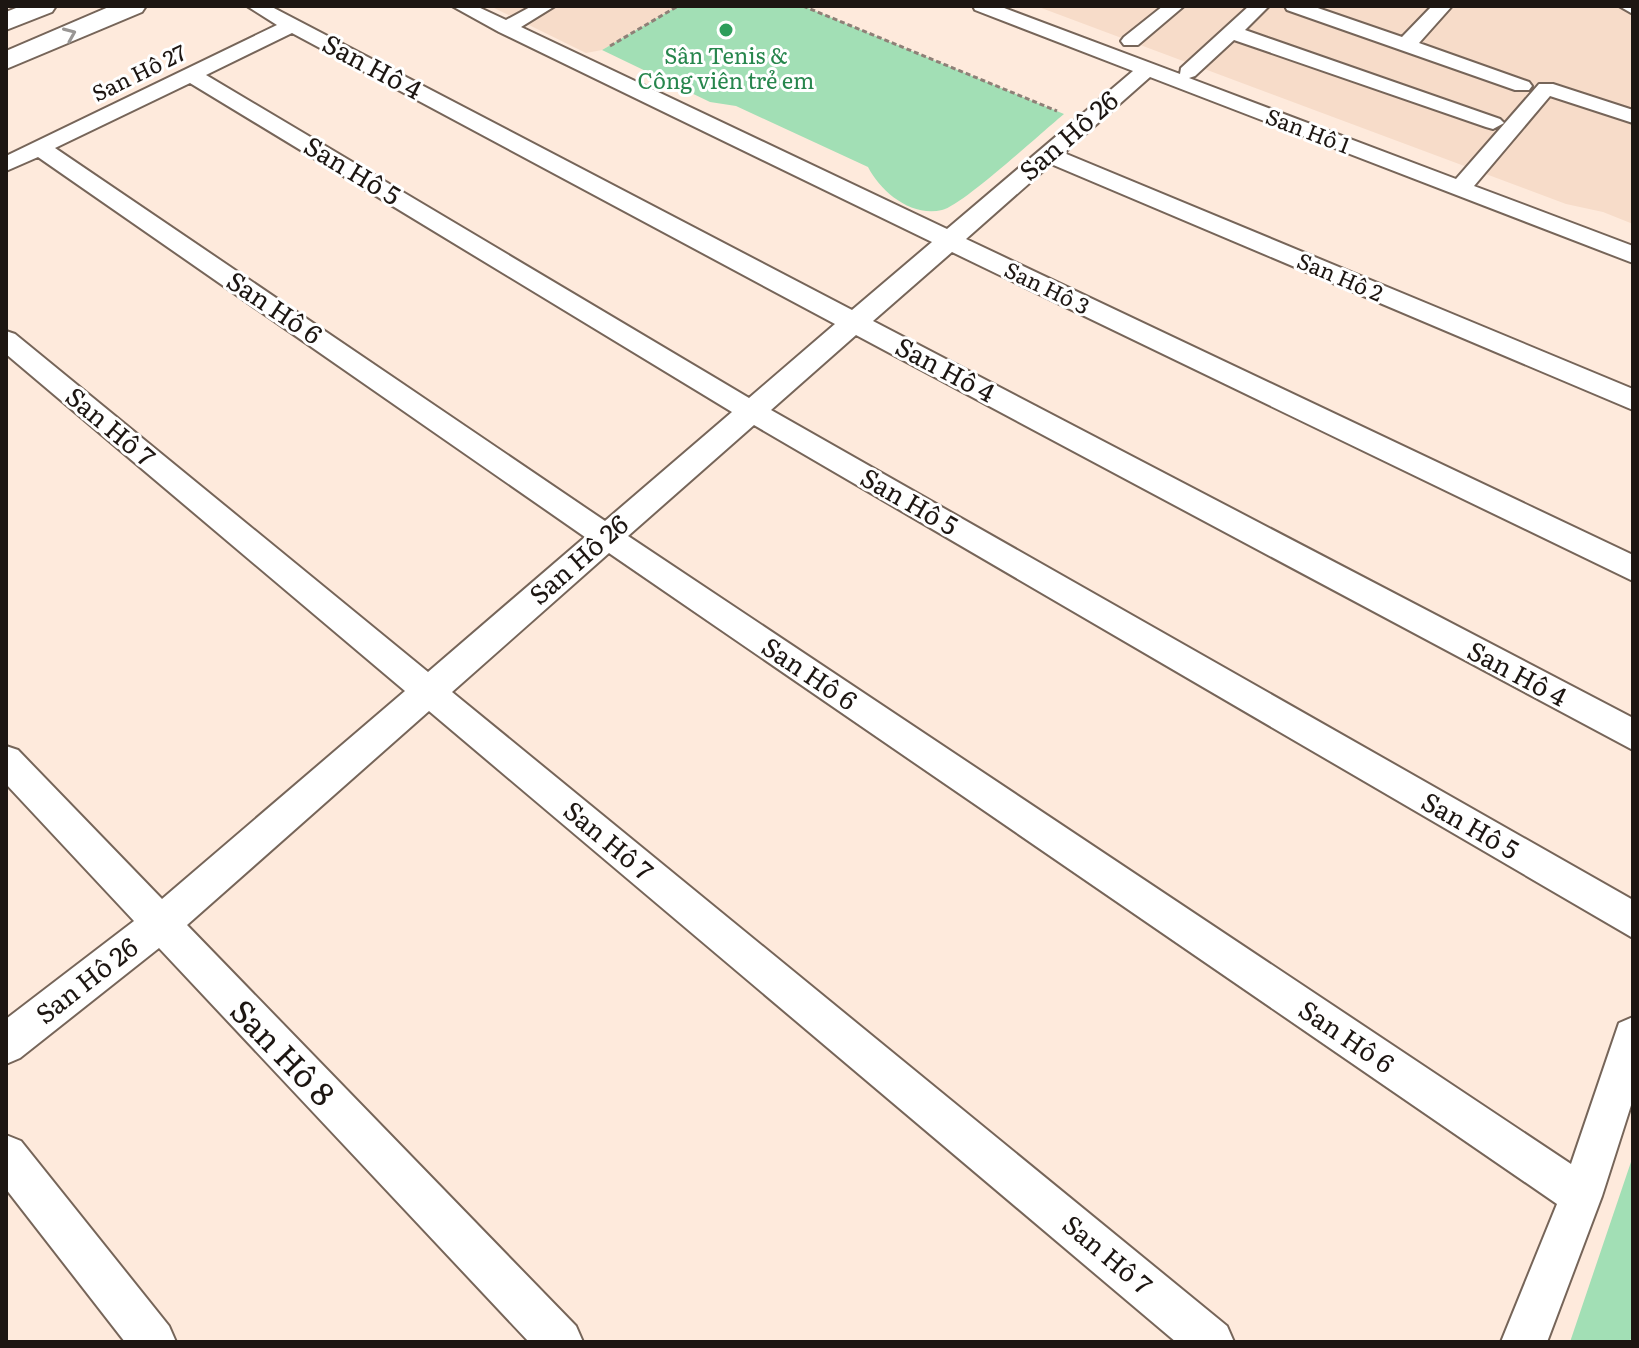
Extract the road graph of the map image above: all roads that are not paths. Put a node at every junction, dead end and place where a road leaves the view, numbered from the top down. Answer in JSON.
{"nodes":[{"id":1,"x":43,"y":6,"type":"edge"},
{"id":2,"x":133,"y":6,"type":"edge"},
{"id":3,"x":256,"y":6,"type":"edge"},
{"id":4,"x":461,"y":6,"type":"edge"},
{"id":5,"x":546,"y":6,"type":"edge"},
{"id":6,"x":982,"y":6,"type":"edge"},
{"id":7,"x":1175,"y":6,"type":"edge"},
{"id":8,"x":1260,"y":6,"type":"edge"},
{"id":9,"x":1294,"y":6,"type":"edge"},
{"id":10,"x":1333,"y":6,"type":"edge"},
{"id":11,"x":1443,"y":6,"type":"edge"},
{"id":12,"x":6,"y":22,"type":"edge"},
{"id":13,"x":293,"y":25,"type":"junction"},
{"id":14,"x":506,"y":28,"type":"junction"},
{"id":15,"x":1233,"y":33,"type":"junction"},
{"id":16,"x":1410,"y":40,"type":"junction"},
{"id":17,"x":1131,"y":41,"type":"dead end"},
{"id":18,"x":6,"y":61,"type":"edge"},
{"id":19,"x":1147,"y":69,"type":"junction"},
{"id":20,"x":1188,"y":72,"type":"dead end"},
{"id":21,"x":190,"y":74,"type":"junction"},
{"id":22,"x":1527,"y":80,"type":"dead end"},
{"id":23,"x":1633,"y":117,"type":"edge"},
{"id":24,"x":1493,"y":123,"type":"dead end"},
{"id":25,"x":40,"y":148,"type":"junction"},
{"id":26,"x":1047,"y":154,"type":"junction"},
{"id":27,"x":6,"y":164,"type":"edge"},
{"id":28,"x":1460,"y":189,"type":"junction"},
{"id":29,"x":947,"y":241,"type":"junction"},
{"id":30,"x":1633,"y":255,"type":"edge"},
{"id":31,"x":854,"y":321,"type":"junction"},
{"id":32,"x":6,"y":340,"type":"edge"},
{"id":33,"x":1633,"y":400,"type":"edge"},
{"id":34,"x":751,"y":411,"type":"junction"},
{"id":35,"x":607,"y":537,"type":"junction"},
{"id":36,"x":1633,"y":569,"type":"edge"},
{"id":37,"x":428,"y":692,"type":"junction"},
{"id":38,"x":1633,"y":735,"type":"edge"},
{"id":39,"x":6,"y":761,"type":"edge"},
{"id":40,"x":1633,"y":920,"type":"edge"},
{"id":41,"x":159,"y":925,"type":"junction"},
{"id":42,"x":1633,"y":1037,"type":"edge"},
{"id":43,"x":6,"y":1044,"type":"edge"},
{"id":44,"x":6,"y":1156,"type":"edge"},
{"id":45,"x":1581,"y":1196,"type":"junction"},
{"id":46,"x":153,"y":1342,"type":"edge"},
{"id":47,"x":560,"y":1342,"type":"edge"},
{"id":48,"x":1211,"y":1342,"type":"edge"},
{"id":49,"x":1524,"y":1342,"type":"edge"}],
"edges":[{"from":1,"to":12,"type":"main road"},
{"from":18,"to":2,"type":"main road","one_way":true},
{"from":3,"to":13,"type":"street","name":"San Hô 4"},
{"from":4,"to":14,"type":"street","name":"San Hô 3"},
{"from":5,"to":14,"type":"street"},
{"from":6,"to":19,"type":"street","name":"San Hô 1"},
{"from":7,"to":17,"type":"street"},
{"from":8,"to":15,"type":"street"},
{"from":9,"to":16,"type":"street"},
{"from":10,"to":16,"type":"street"},
{"from":11,"to":16,"type":"street"},
{"from":13,"to":21,"type":"street","name":"San Hô 27"},
{"from":13,"to":31,"type":"street","name":"San Hô 4"},
{"from":14,"to":29,"type":"street","name":"San Hô 3"},
{"from":15,"to":20,"type":"street"},
{"from":15,"to":24,"type":"street"},
{"from":16,"to":22,"type":"street"},
{"from":19,"to":26,"type":"street","name":"San Hô 26"},
{"from":19,"to":28,"type":"street","name":"San Hô 1"},
{"from":21,"to":25,"type":"street","name":"San Hô 27"},
{"from":21,"to":34,"type":"street","name":"San Hô 5"},
{"from":23,"to":28,"type":"street"},
{"from":25,"to":27,"type":"street","name":"San Hô 27"},
{"from":25,"to":35,"type":"street","name":"San Hô 6"},
{"from":26,"to":29,"type":"street","name":"San Hô 26"},
{"from":26,"to":33,"type":"street","name":"San Hô 2"},
{"from":28,"to":30,"type":"street","name":"San Hô 1"},
{"from":29,"to":31,"type":"street","name":"San Hô 26"},
{"from":29,"to":36,"type":"street","name":"San Hô 3"},
{"from":31,"to":34,"type":"street","name":"San Hô 26"},
{"from":31,"to":38,"type":"street","name":"San Hô 4"},
{"from":32,"to":37,"type":"street","name":"San Hô 7"},
{"from":34,"to":35,"type":"street","name":"San Hô 26"},
{"from":34,"to":40,"type":"street","name":"San Hô 5"},
{"from":35,"to":37,"type":"street","name":"San Hô 26"},
{"from":35,"to":45,"type":"street","name":"San Hô 6"},
{"from":37,"to":41,"type":"street","name":"San Hô 26"},
{"from":37,"to":48,"type":"street","name":"San Hô 7"},
{"from":39,"to":41,"type":"street","name":"San Hô 8"},
{"from":41,"to":43,"type":"street","name":"San Hô 26"},
{"from":41,"to":47,"type":"street","name":"San Hô 8"},
{"from":42,"to":45,"type":"street"},
{"from":44,"to":46,"type":"street"},
{"from":45,"to":49,"type":"street"}]}
